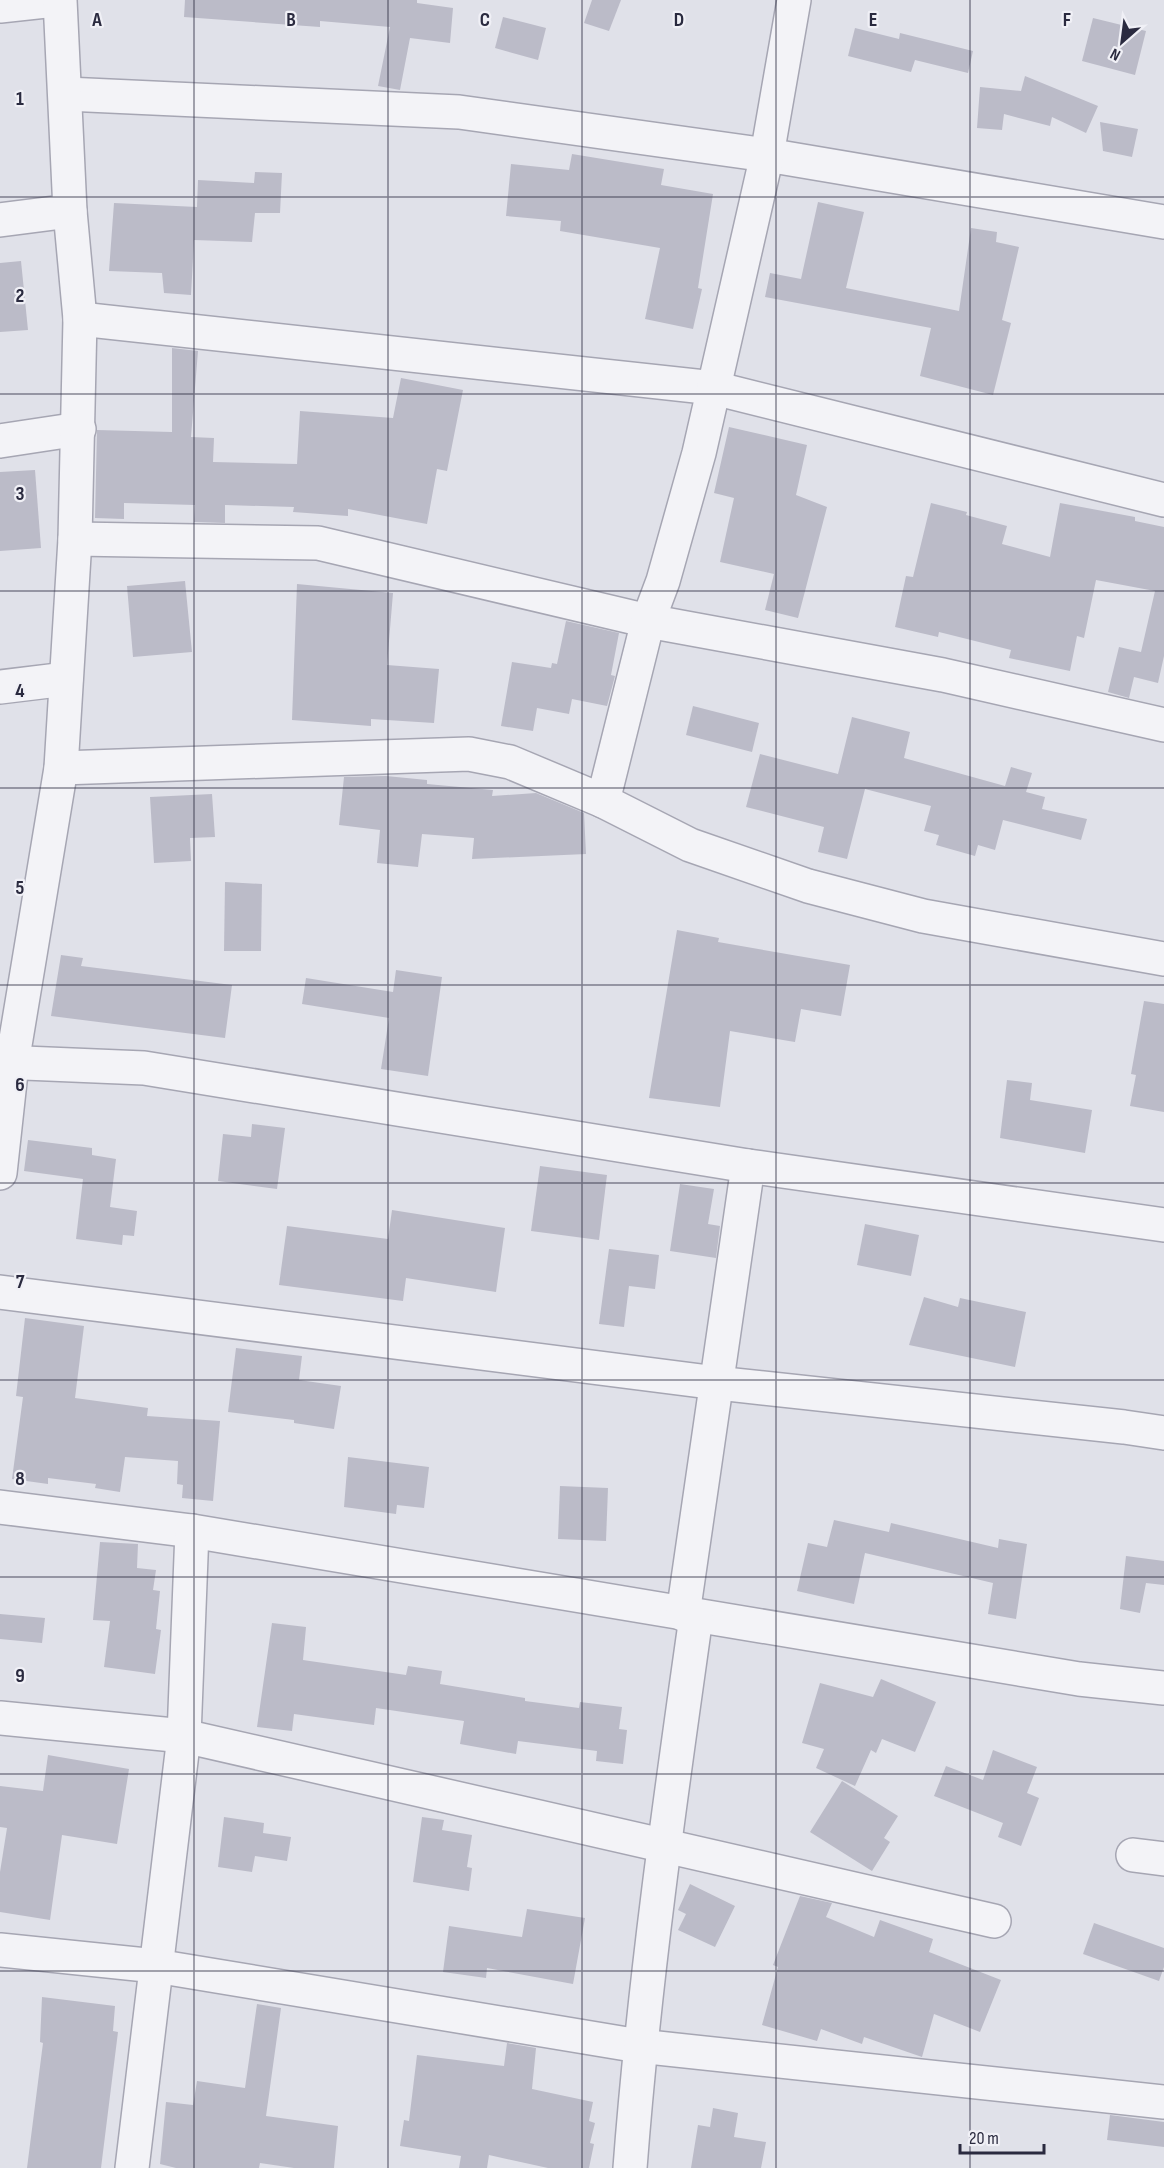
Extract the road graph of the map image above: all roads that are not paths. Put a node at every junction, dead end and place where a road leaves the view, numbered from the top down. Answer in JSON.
{"nodes":[{"id":1,"x":55,"y":0,"type":"edge"},
{"id":2,"x":60,"y":0,"type":"edge"},
{"id":3,"x":794,"y":0,"type":"edge"},
{"id":4,"x":0,"y":6,"type":"edge"},
{"id":5,"x":66,"y":94,"type":"junction"},
{"id":6,"x":766,"y":155,"type":"junction"},
{"id":7,"x":70,"y":211,"type":"junction"},
{"id":8,"x":0,"y":220,"type":"edge"},
{"id":9,"x":1164,"y":222,"type":"edge"},
{"id":10,"x":80,"y":318,"type":"junction"},
{"id":11,"x":714,"y":388,"type":"junction"},
{"id":12,"x":79,"y":429,"type":"junction"},
{"id":13,"x":0,"y":441,"type":"edge"},
{"id":14,"x":1164,"y":500,"type":"edge"},
{"id":15,"x":75,"y":539,"type":"junction"},
{"id":16,"x":648,"y":621,"type":"junction"},
{"id":17,"x":66,"y":679,"type":"junction"},
{"id":18,"x":0,"y":687,"type":"edge"},
{"id":19,"x":1164,"y":725,"type":"edge"},
{"id":20,"x":61,"y":768,"type":"junction"},
{"id":21,"x":603,"y":801,"type":"junction"},
{"id":22,"x":1164,"y":958,"type":"edge"},
{"id":23,"x":6,"y":1063,"type":"edge"},
{"id":24,"x":748,"y":1166,"type":"junction"},
{"id":25,"x":0,"y":1173,"type":"edge"},
{"id":26,"x":1164,"y":1225,"type":"edge"},
{"id":27,"x":0,"y":1292,"type":"edge"},
{"id":28,"x":717,"y":1383,"type":"junction"},
{"id":29,"x":1164,"y":1433,"type":"edge"},
{"id":30,"x":0,"y":1507,"type":"edge"},
{"id":31,"x":192,"y":1530,"type":"junction"},
{"id":32,"x":690,"y":1615,"type":"junction"},
{"id":33,"x":1164,"y":1688,"type":"edge"},
{"id":34,"x":0,"y":1718,"type":"edge"},
{"id":35,"x":184,"y":1736,"type":"junction"},
{"id":36,"x":663,"y":1846,"type":"junction"},
{"id":37,"x":994,"y":1921,"type":"dead end"},
{"id":38,"x":0,"y":1950,"type":"edge"},
{"id":39,"x":156,"y":1966,"type":"junction"},
{"id":40,"x":639,"y":2046,"type":"junction"},
{"id":41,"x":1164,"y":2102,"type":"edge"},
{"id":42,"x":132,"y":2168,"type":"edge"},
{"id":43,"x":630,"y":2168,"type":"edge"}],
"edges":[{"from":1,"to":4,"type":"street"},
{"from":2,"to":5,"type":"street"},
{"from":3,"to":6,"type":"street"},
{"from":5,"to":6,"type":"street"},
{"from":5,"to":7,"type":"street"},
{"from":6,"to":9,"type":"street"},
{"from":6,"to":11,"type":"street"},
{"from":7,"to":8,"type":"street"},
{"from":7,"to":10,"type":"street"},
{"from":10,"to":11,"type":"street"},
{"from":10,"to":12,"type":"street"},
{"from":11,"to":14,"type":"street"},
{"from":11,"to":16,"type":"street"},
{"from":12,"to":13,"type":"street"},
{"from":12,"to":15,"type":"street"},
{"from":15,"to":16,"type":"street"},
{"from":15,"to":17,"type":"street"},
{"from":16,"to":19,"type":"street"},
{"from":16,"to":21,"type":"street"},
{"from":17,"to":18,"type":"street"},
{"from":17,"to":20,"type":"street"},
{"from":20,"to":21,"type":"street"},
{"from":20,"to":23,"type":"street"},
{"from":21,"to":22,"type":"street"},
{"from":23,"to":24,"type":"street"},
{"from":23,"to":25,"type":"street"},
{"from":24,"to":26,"type":"street"},
{"from":24,"to":28,"type":"street"},
{"from":27,"to":28,"type":"street"},
{"from":28,"to":29,"type":"street"},
{"from":28,"to":32,"type":"street"},
{"from":30,"to":31,"type":"street"},
{"from":31,"to":32,"type":"street"},
{"from":31,"to":35,"type":"street"},
{"from":32,"to":33,"type":"street"},
{"from":32,"to":36,"type":"street"},
{"from":34,"to":35,"type":"street"},
{"from":35,"to":36,"type":"street"},
{"from":35,"to":39,"type":"street"},
{"from":36,"to":37,"type":"street"},
{"from":36,"to":40,"type":"street"},
{"from":38,"to":39,"type":"street"},
{"from":39,"to":40,"type":"street"},
{"from":39,"to":42,"type":"street"},
{"from":40,"to":41,"type":"street"},
{"from":40,"to":43,"type":"street"}]}
